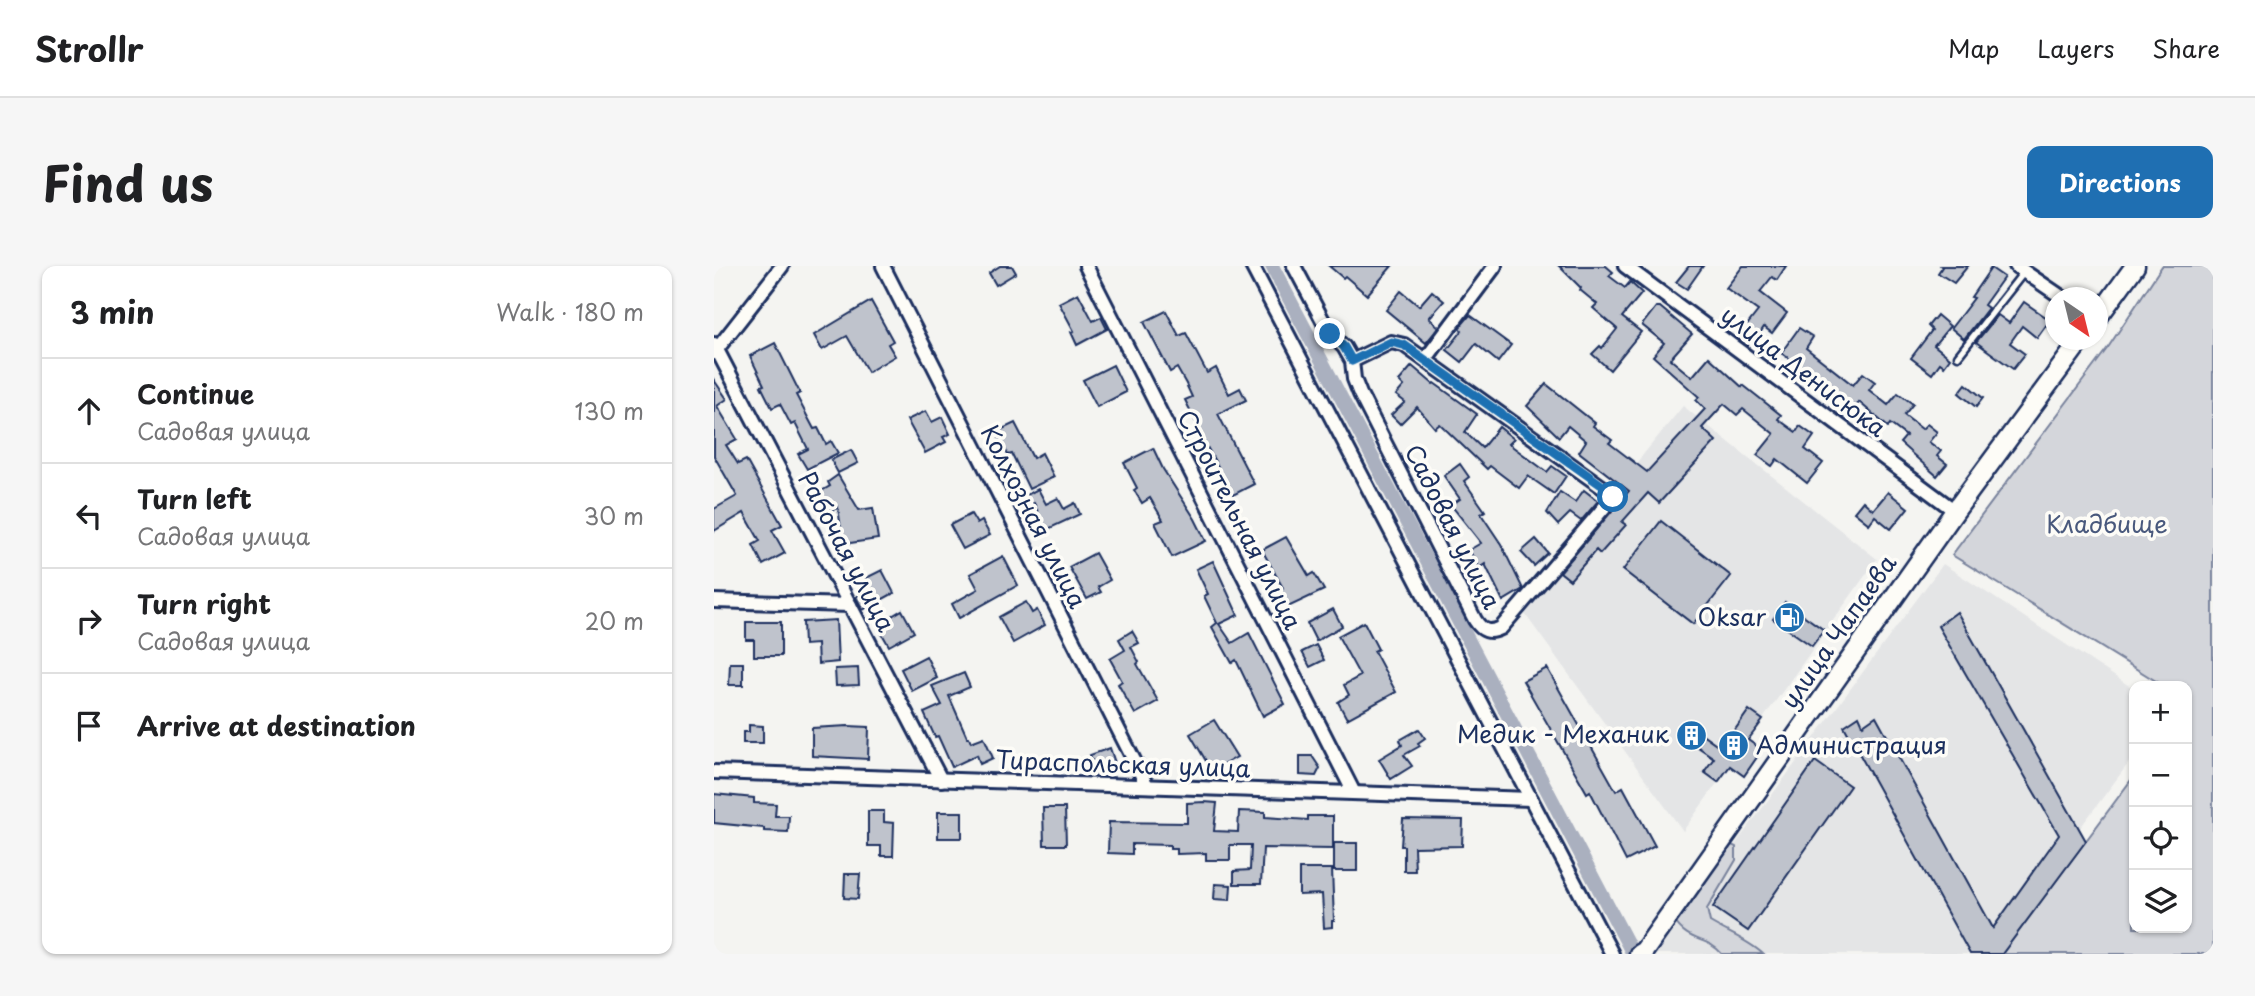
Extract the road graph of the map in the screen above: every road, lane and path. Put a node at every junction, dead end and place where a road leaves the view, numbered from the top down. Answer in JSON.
{"nodes":[{"id":1,"x":782,"y":266,"type":"edge"},
{"id":2,"x":883,"y":266,"type":"edge"},
{"id":3,"x":1086,"y":266,"type":"edge"},
{"id":4,"x":1252,"y":266,"type":"edge"},
{"id":5,"x":1294,"y":266,"type":"edge"},
{"id":6,"x":1495,"y":266,"type":"edge"},
{"id":7,"x":1626,"y":266,"type":"edge"},
{"id":8,"x":2135,"y":266,"type":"edge"},
{"id":9,"x":2020,"y":269,"type":"edge"},
{"id":10,"x":2047,"y":287,"type":"edge"},
{"id":11,"x":2108,"y":303,"type":"edge"},
{"id":12,"x":715,"y":349,"type":"edge"},
{"id":13,"x":2074,"y":350,"type":"edge"},
{"id":14,"x":1958,"y":356,"type":"dead end"},
{"id":15,"x":1425,"y":360,"type":"junction"},
{"id":16,"x":1352,"y":361,"type":"junction"},
{"id":17,"x":1955,"y":511,"type":"junction"},
{"id":18,"x":714,"y":601,"type":"edge"},
{"id":19,"x":850,"y":605,"type":"junction"},
{"id":20,"x":714,"y":772,"type":"edge"},
{"id":21,"x":941,"y":780,"type":"junction"},
{"id":22,"x":1147,"y":786,"type":"junction"},
{"id":23,"x":1354,"y":793,"type":"junction"},
{"id":24,"x":1531,"y":799,"type":"junction"},
{"id":25,"x":1641,"y":952,"type":"edge"},
{"id":26,"x":1612,"y":954,"type":"edge"}],
"edges":[{"from":1,"to":12,"type":"street"},
{"from":2,"to":22,"type":"street","name":"Колхозная улица"},
{"from":3,"to":23,"type":"street","name":"Строительная улица"},
{"from":4,"to":24,"type":"street"},
{"from":5,"to":16,"type":"street","name":"Садовая улица"},
{"from":6,"to":15,"type":"street"},
{"from":7,"to":17,"type":"street","name":"улица Денисюка"},
{"from":8,"to":11,"type":"street"},
{"from":9,"to":10,"type":"street"},
{"from":9,"to":14,"type":"lane"},
{"from":12,"to":19,"type":"street","name":"Рабочая улица"},
{"from":13,"to":17,"type":"street","name":"улица Чапаева"},
{"from":15,"to":16,"type":"street","name":"Садовая улица"},
{"from":15,"to":16,"type":"street","name":"Садовая улица"},
{"from":17,"to":25,"type":"street","name":"улица Чапаева"},
{"from":18,"to":19,"type":"street"},
{"from":19,"to":21,"type":"street","name":"Рабочая улица"},
{"from":20,"to":21,"type":"street","name":"Тираспольская улица"},
{"from":21,"to":22,"type":"street","name":"Тираспольская улица"},
{"from":22,"to":23,"type":"street","name":"Тираспольская улица"},
{"from":23,"to":24,"type":"street","name":"Тираспольская улица"},
{"from":24,"to":26,"type":"street"}]}
